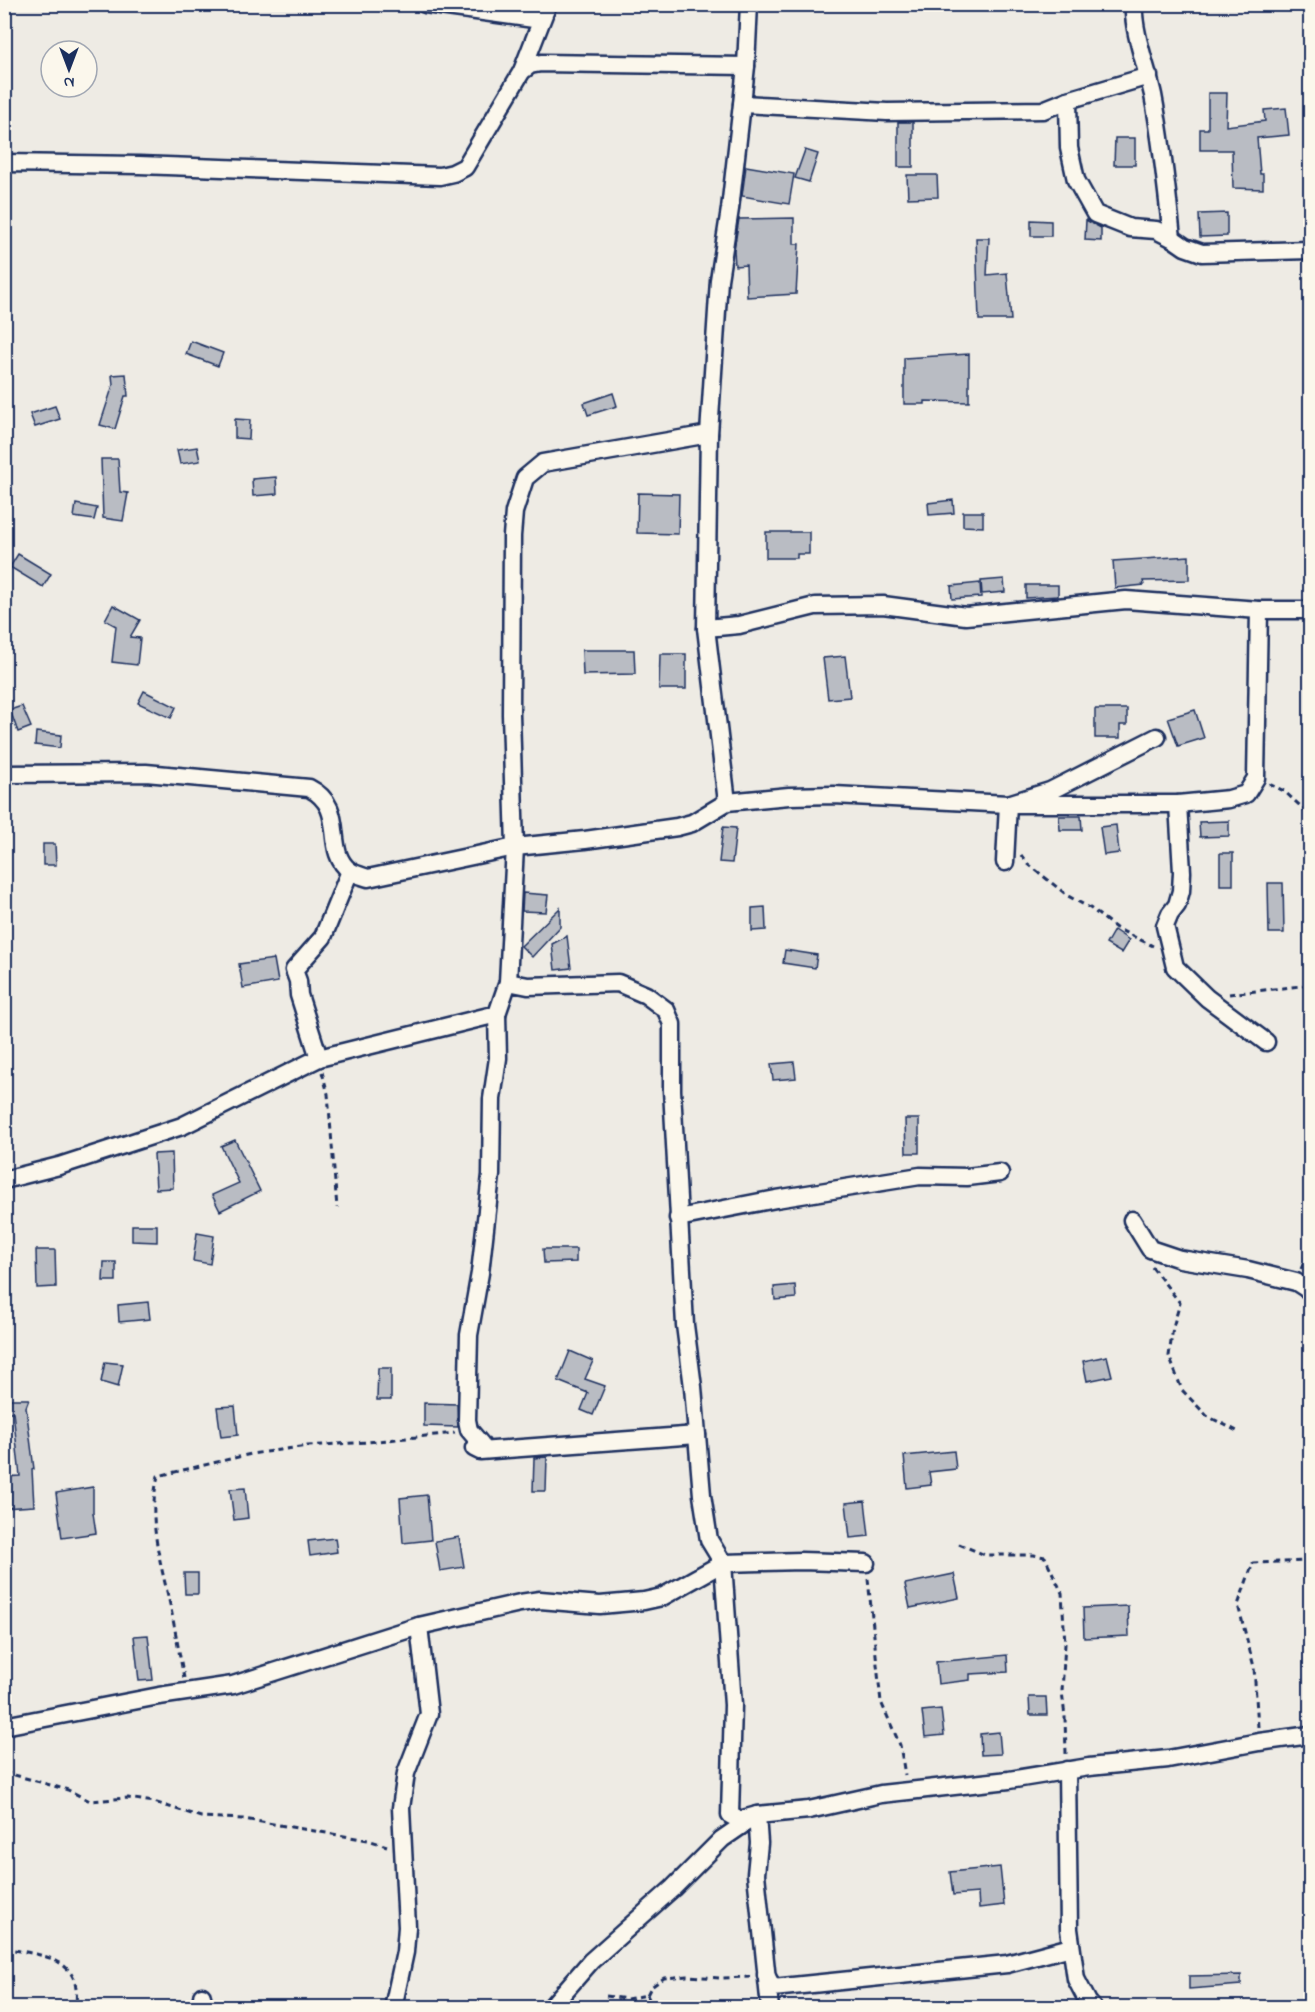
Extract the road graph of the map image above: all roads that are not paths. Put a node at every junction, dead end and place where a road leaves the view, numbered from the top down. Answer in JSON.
{"nodes":[{"id":1,"x":425,"y":4,"type":"edge"},
{"id":2,"x":749,"y":4,"type":"edge"},
{"id":3,"x":1134,"y":4,"type":"edge"},
{"id":4,"x":544,"y":12,"type":"edge"},
{"id":5,"x":746,"y":66,"type":"junction"},
{"id":6,"x":522,"y":70,"type":"junction"},
{"id":7,"x":1149,"y":76,"type":"junction"},
{"id":8,"x":1068,"y":100,"type":"junction"},
{"id":9,"x":742,"y":104,"type":"junction"},
{"id":10,"x":4,"y":164,"type":"edge"},
{"id":11,"x":1172,"y":238,"type":"junction"},
{"id":12,"x":1311,"y":250,"type":"edge"},
{"id":13,"x":709,"y":434,"type":"junction"},
{"id":14,"x":1259,"y":610,"type":"junction"},
{"id":15,"x":1311,"y":610,"type":"edge"},
{"id":16,"x":706,"y":628,"type":"junction"},
{"id":17,"x":1157,"y":737,"type":"dead end"},
{"id":18,"x":4,"y":774,"type":"edge"},
{"id":19,"x":728,"y":802,"type":"junction"},
{"id":20,"x":1008,"y":804,"type":"junction"},
{"id":21,"x":1178,"y":804,"type":"junction"},
{"id":22,"x":516,"y":847,"type":"junction"},
{"id":23,"x":1005,"y":862,"type":"dead end"},
{"id":24,"x":350,"y":871,"type":"junction"},
{"id":25,"x":508,"y":982,"type":"junction"},
{"id":26,"x":497,"y":1014,"type":"junction"},
{"id":27,"x":1266,"y":1042,"type":"dead end"},
{"id":28,"x":319,"y":1058,"type":"junction"},
{"id":29,"x":1000,"y":1173,"type":"dead end"},
{"id":30,"x":4,"y":1180,"type":"edge"},
{"id":31,"x":678,"y":1218,"type":"junction"},
{"id":32,"x":1132,"y":1220,"type":"dead end"},
{"id":33,"x":1304,"y":1287,"type":"edge"},
{"id":34,"x":697,"y":1435,"type":"junction"},
{"id":35,"x":723,"y":1563,"type":"junction"},
{"id":36,"x":866,"y":1563,"type":"road end"},
{"id":37,"x":419,"y":1626,"type":"junction"},
{"id":38,"x":4,"y":1726,"type":"edge"},
{"id":39,"x":1311,"y":1735,"type":"edge"},
{"id":40,"x":1066,"y":1770,"type":"junction"},
{"id":41,"x":756,"y":1815,"type":"junction"},
{"id":42,"x":1071,"y":1947,"type":"junction"},
{"id":43,"x":766,"y":1976,"type":"junction"},
{"id":44,"x":393,"y":2007,"type":"edge"},
{"id":45,"x":550,"y":2007,"type":"edge"},
{"id":46,"x":770,"y":2007,"type":"edge"},
{"id":47,"x":1093,"y":2007,"type":"edge"}],
"edges":[{"from":1,"to":4,"type":"street"},
{"from":2,"to":5,"type":"street"},
{"from":3,"to":7,"type":"street"},
{"from":4,"to":6,"type":"street"},
{"from":5,"to":6,"type":"street"},
{"from":5,"to":9,"type":"street"},
{"from":6,"to":10,"type":"street"},
{"from":7,"to":8,"type":"street"},
{"from":7,"to":11,"type":"street"},
{"from":8,"to":9,"type":"street"},
{"from":8,"to":11,"type":"street"},
{"from":9,"to":13,"type":"street"},
{"from":11,"to":12,"type":"street"},
{"from":13,"to":16,"type":"street"},
{"from":13,"to":22,"type":"street"},
{"from":14,"to":15,"type":"street"},
{"from":14,"to":16,"type":"street"},
{"from":14,"to":21,"type":"street"},
{"from":16,"to":19,"type":"street"},
{"from":17,"to":20,"type":"street"},
{"from":18,"to":24,"type":"street"},
{"from":19,"to":20,"type":"street"},
{"from":19,"to":22,"type":"street"},
{"from":20,"to":21,"type":"street"},
{"from":20,"to":23,"type":"street"},
{"from":21,"to":27,"type":"street"},
{"from":22,"to":24,"type":"street"},
{"from":22,"to":25,"type":"street"},
{"from":24,"to":28,"type":"street"},
{"from":25,"to":26,"type":"street"},
{"from":25,"to":31,"type":"street"},
{"from":26,"to":28,"type":"street"},
{"from":26,"to":34,"type":"street"},
{"from":28,"to":30,"type":"street"},
{"from":29,"to":31,"type":"street"},
{"from":31,"to":34,"type":"street"},
{"from":32,"to":33,"type":"street"},
{"from":34,"to":35,"type":"street"},
{"from":35,"to":36,"type":"street"},
{"from":35,"to":37,"type":"street"},
{"from":35,"to":41,"type":"street"},
{"from":37,"to":38,"type":"street"},
{"from":37,"to":44,"type":"street"},
{"from":39,"to":40,"type":"street"},
{"from":40,"to":41,"type":"street"},
{"from":40,"to":42,"type":"street"},
{"from":41,"to":43,"type":"street"},
{"from":41,"to":45,"type":"street"},
{"from":42,"to":43,"type":"street"},
{"from":42,"to":47,"type":"street"},
{"from":43,"to":46,"type":"street"}]}
